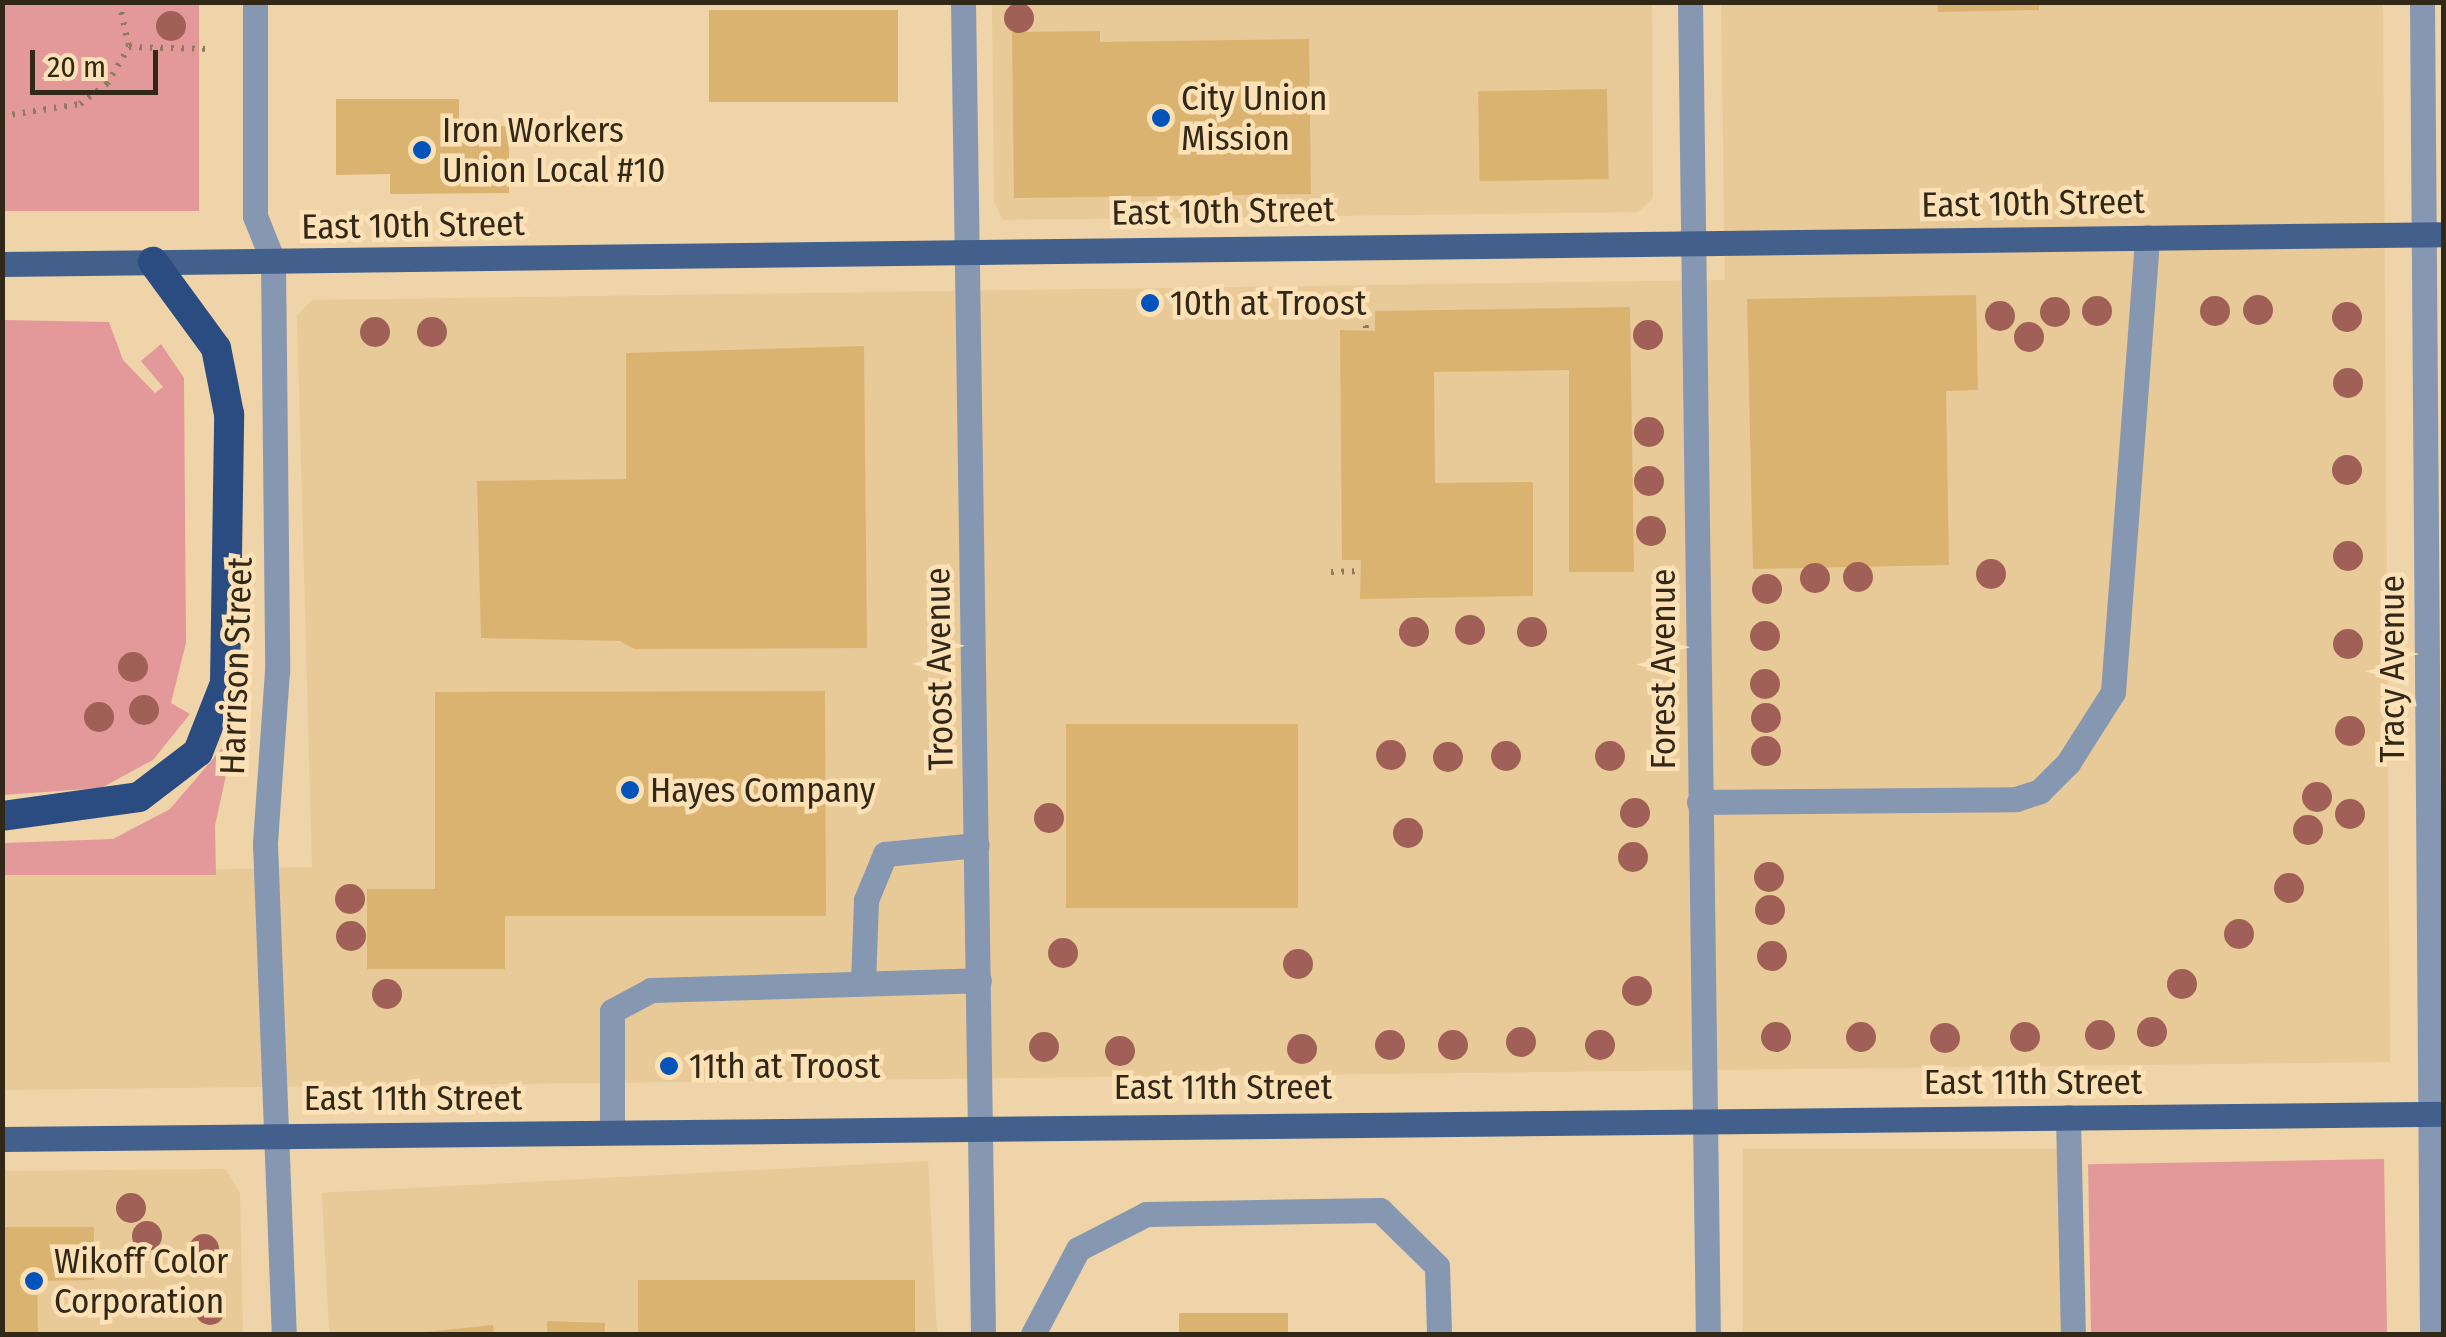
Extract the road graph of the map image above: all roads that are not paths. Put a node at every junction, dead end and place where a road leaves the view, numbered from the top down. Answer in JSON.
{"nodes":[{"id":1,"x":255,"y":2,"type":"edge"},
{"id":2,"x":963,"y":2,"type":"edge"},
{"id":3,"x":1690,"y":2,"type":"edge"},
{"id":4,"x":2422,"y":2,"type":"edge"},
{"id":5,"x":2432,"y":234,"type":"edge"},
{"id":6,"x":2147,"y":237,"type":"junction"},
{"id":7,"x":1696,"y":241,"type":"junction"},
{"id":8,"x":965,"y":248,"type":"junction"},
{"id":9,"x":273,"y":261,"type":"junction"},
{"id":10,"x":153,"y":262,"type":"junction"},
{"id":11,"x":2,"y":264,"type":"edge"},
{"id":12,"x":1699,"y":802,"type":"junction"},
{"id":13,"x":2,"y":816,"type":"edge"},
{"id":14,"x":977,"y":844,"type":"junction"},
{"id":15,"x":979,"y":980,"type":"junction"},
{"id":16,"x":864,"y":983,"type":"junction"},
{"id":17,"x":2437,"y":1114,"type":"edge"},
{"id":18,"x":2068,"y":1117,"type":"junction"},
{"id":19,"x":1703,"y":1119,"type":"junction"},
{"id":20,"x":981,"y":1123,"type":"junction"},
{"id":21,"x":612,"y":1132,"type":"junction"},
{"id":22,"x":275,"y":1133,"type":"junction"},
{"id":23,"x":2,"y":1139,"type":"edge"},
{"id":24,"x":284,"y":1334,"type":"edge"},
{"id":25,"x":983,"y":1334,"type":"edge"},
{"id":26,"x":1034,"y":1334,"type":"edge"},
{"id":27,"x":1439,"y":1334,"type":"edge"},
{"id":28,"x":1708,"y":1334,"type":"edge"},
{"id":29,"x":2073,"y":1334,"type":"edge"},
{"id":30,"x":2432,"y":1334,"type":"edge"}],
"edges":[{"from":1,"to":9,"type":"street","name":"Harrison Street"},
{"from":2,"to":8,"type":"street","name":"Troost Avenue"},
{"from":3,"to":7,"type":"street","name":"Forest Avenue"},
{"from":4,"to":5,"type":"street","name":"Tracy Avenue"},
{"from":5,"to":6,"type":"main road","name":"East 10th Street"},
{"from":5,"to":17,"type":"street","name":"Tracy Avenue"},
{"from":6,"to":7,"type":"main road","name":"East 10th Street"},
{"from":6,"to":12,"type":"street"},
{"from":7,"to":8,"type":"main road","name":"East 10th Street"},
{"from":7,"to":12,"type":"street","name":"Forest Avenue"},
{"from":8,"to":9,"type":"main road","name":"East 10th Street"},
{"from":8,"to":14,"type":"street","name":"Troost Avenue"},
{"from":9,"to":10,"type":"main road","name":"East 10th Street"},
{"from":9,"to":22,"type":"street","name":"Harrison Street"},
{"from":10,"to":11,"type":"main road","name":"East 10th Street"},
{"from":10,"to":13,"type":"highway"},
{"from":12,"to":19,"type":"street","name":"Forest Avenue"},
{"from":14,"to":15,"type":"street","name":"Troost Avenue"},
{"from":14,"to":16,"type":"street"},
{"from":15,"to":16,"type":"street"},
{"from":15,"to":20,"type":"street","name":"Troost Avenue"},
{"from":16,"to":21,"type":"street"},
{"from":17,"to":18,"type":"main road","name":"East 11th Street"},
{"from":17,"to":30,"type":"street","name":"Tracy Avenue"},
{"from":18,"to":19,"type":"main road","name":"East 11th Street"},
{"from":18,"to":29,"type":"street"},
{"from":19,"to":20,"type":"main road","name":"East 11th Street"},
{"from":19,"to":28,"type":"street","name":"Forest Avenue"},
{"from":20,"to":21,"type":"main road","name":"East 11th Street"},
{"from":20,"to":25,"type":"street","name":"Troost Avenue"},
{"from":21,"to":22,"type":"main road","name":"East 11th Street"},
{"from":22,"to":23,"type":"main road","name":"East 11th Street"},
{"from":22,"to":24,"type":"street","name":"Harrison Street"},
{"from":26,"to":27,"type":"street"}]}
